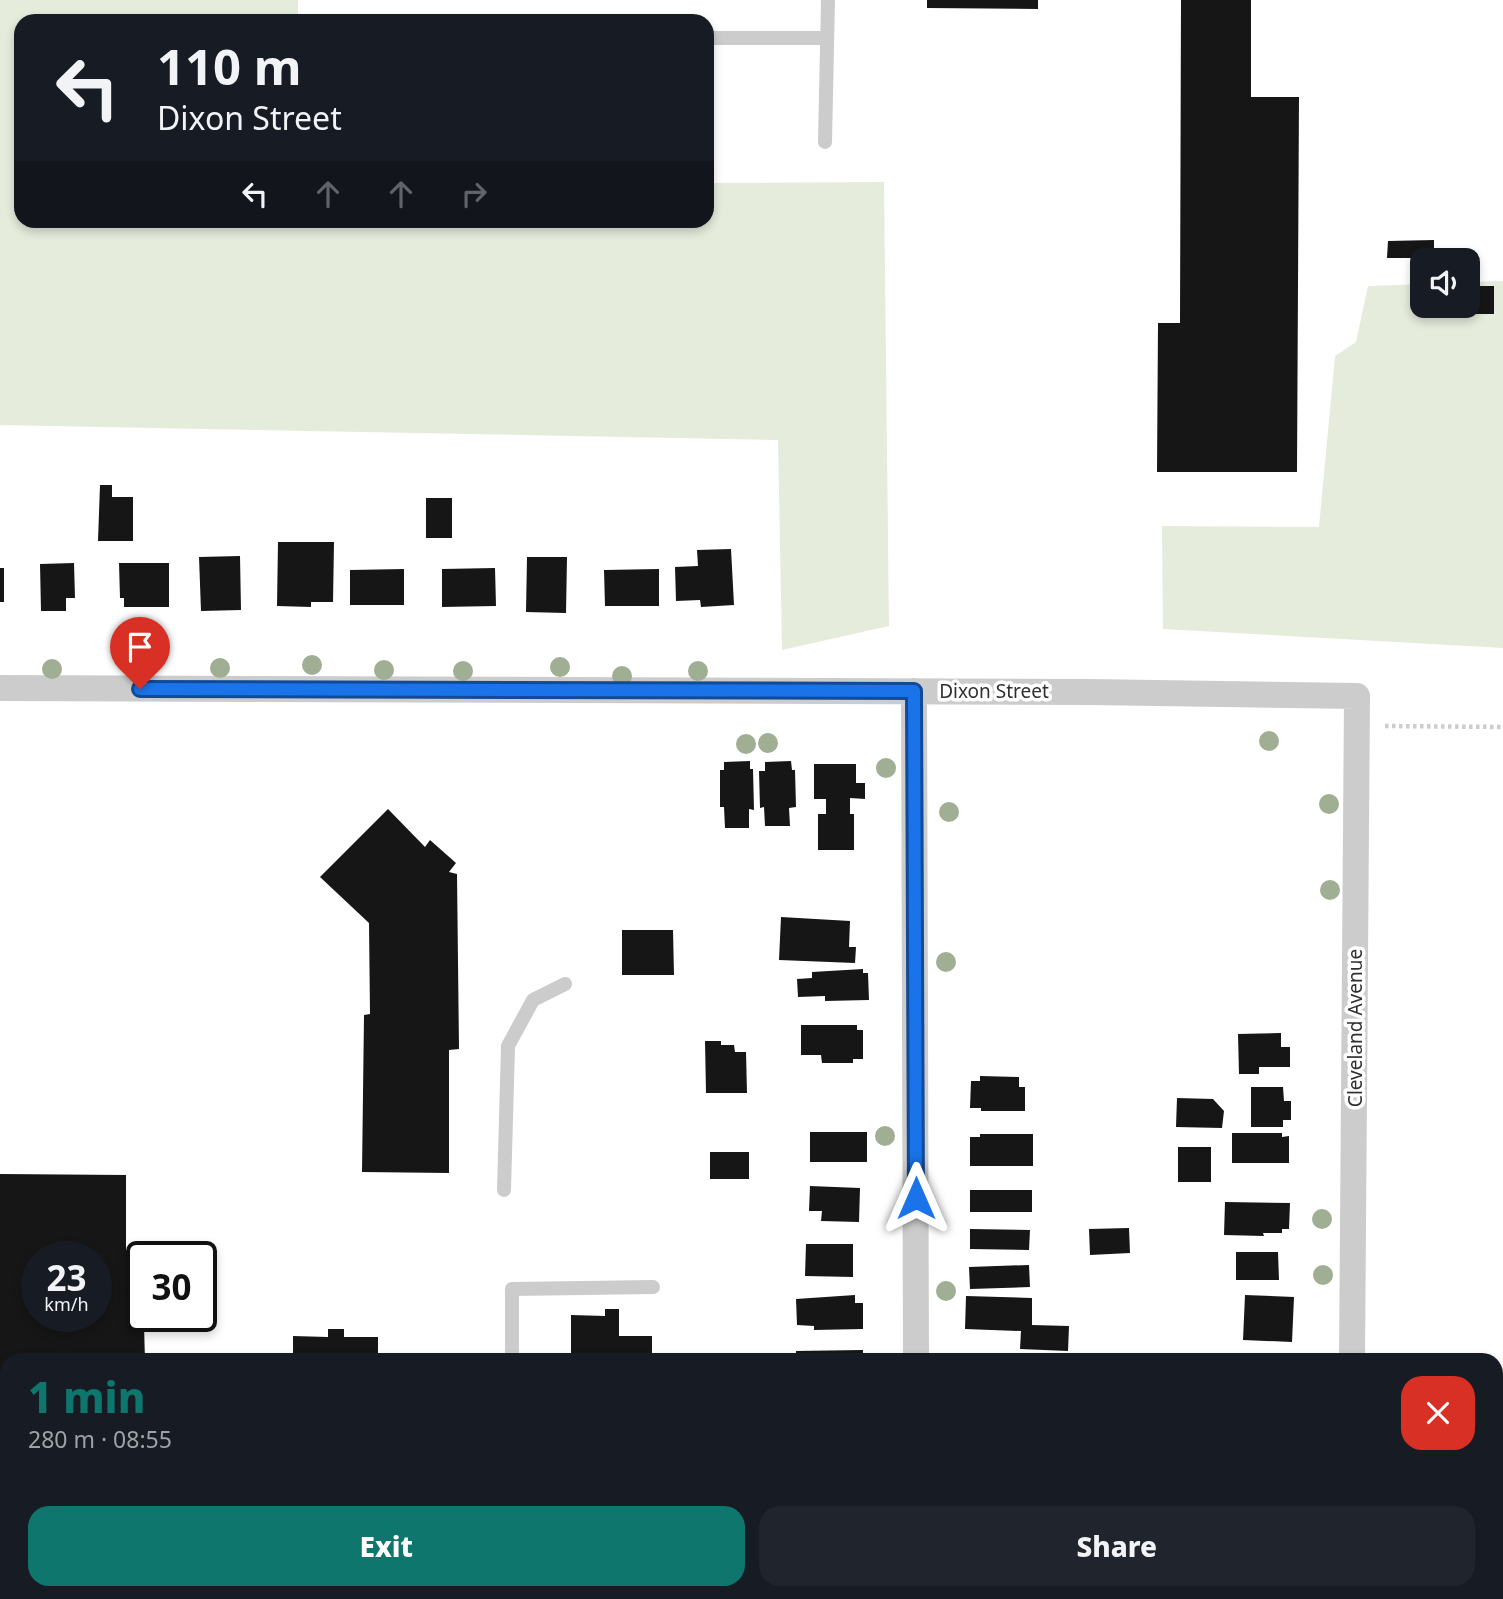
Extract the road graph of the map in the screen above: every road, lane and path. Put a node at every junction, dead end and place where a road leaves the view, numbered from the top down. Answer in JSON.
{"nodes":[{"id":1,"x":828,"y":0,"type":"edge"},
{"id":2,"x":714,"y":38,"type":"edge"},
{"id":3,"x":827,"y":38,"type":"junction"},
{"id":4,"x":825,"y":142,"type":"dead end"},
{"id":5,"x":0,"y":688,"type":"edge"},
{"id":6,"x":914,"y":691,"type":"junction"},
{"id":7,"x":1357,"y":696,"type":"joint"},
{"id":8,"x":1357,"y":726,"type":"junction"},
{"id":9,"x":1503,"y":727,"type":"edge"},
{"id":10,"x":565,"y":984,"type":"dead end"},
{"id":11,"x":505,"y":1190,"type":"dead end"},
{"id":12,"x":653,"y":1287,"type":"dead end"},
{"id":13,"x":512,"y":1353,"type":"edge"},
{"id":14,"x":916,"y":1353,"type":"edge"},
{"id":15,"x":1352,"y":1353,"type":"edge"}],
"edges":[{"from":1,"to":3,"type":"lane"},
{"from":2,"to":3,"type":"lane"},
{"from":3,"to":4,"type":"lane"},
{"from":5,"to":6,"type":"street","name":"Dixon Street"},
{"from":6,"to":7,"type":"street","name":"Dixon Street"},
{"from":6,"to":14,"type":"street"},
{"from":7,"to":8,"type":"street","name":"Cleveland Avenue"},
{"from":8,"to":9,"type":"path"},
{"from":8,"to":15,"type":"street","name":"Cleveland Avenue"},
{"from":10,"to":11,"type":"lane"},
{"from":12,"to":13,"type":"lane"}]}
